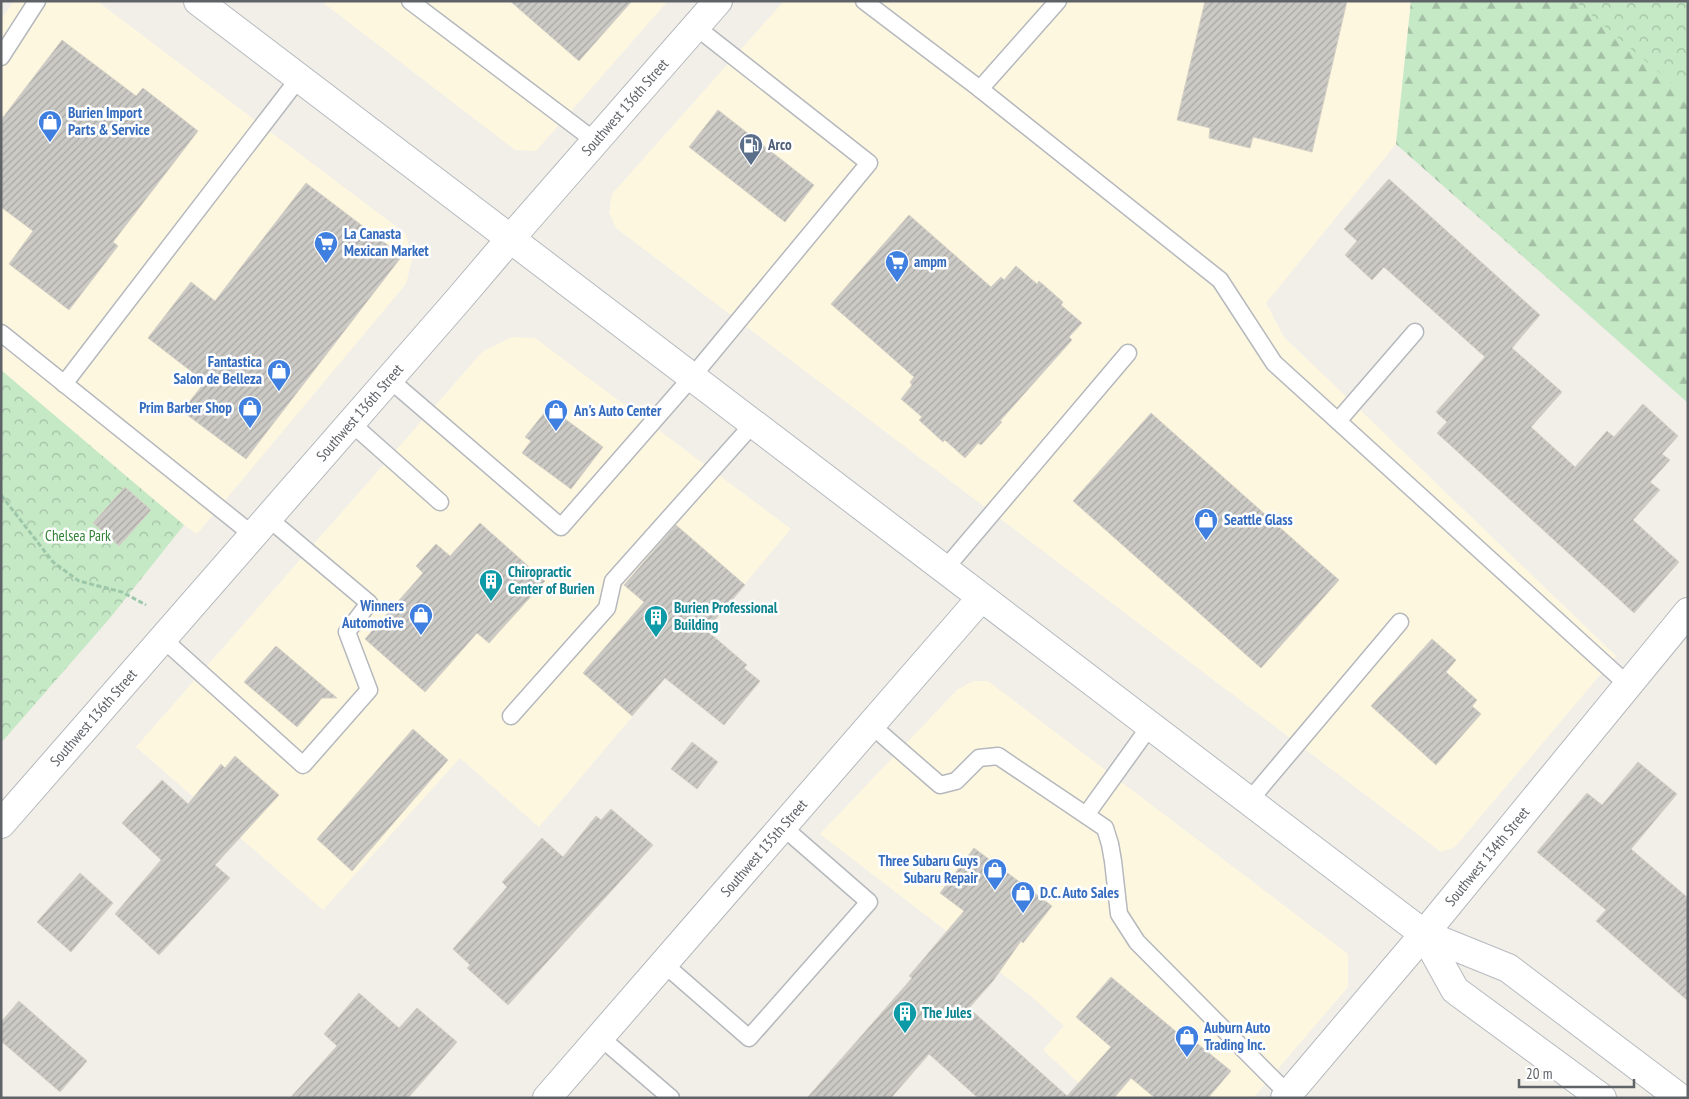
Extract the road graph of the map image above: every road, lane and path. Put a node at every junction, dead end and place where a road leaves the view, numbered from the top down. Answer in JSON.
{"nodes":[{"id":1,"x":37,"y":1,"type":"edge"},
{"id":2,"x":198,"y":1,"type":"edge"},
{"id":3,"x":410,"y":1,"type":"edge"},
{"id":4,"x":718,"y":1,"type":"edge"},
{"id":5,"x":1058,"y":1,"type":"edge"},
{"id":6,"x":876,"y":5,"type":"edge"},
{"id":7,"x":696,"y":27,"type":"junction"},
{"id":8,"x":1,"y":57,"type":"edge"},
{"id":9,"x":299,"y":78,"type":"junction"},
{"id":10,"x":980,"y":89,"type":"junction"},
{"id":11,"x":595,"y":141,"type":"junction"},
{"id":12,"x":510,"y":239,"type":"junction"},
{"id":13,"x":1415,"y":332,"type":"dead end"},
{"id":14,"x":1,"y":333,"type":"edge"},
{"id":15,"x":1128,"y":353,"type":"dead end"},
{"id":16,"x":692,"y":377,"type":"junction"},
{"id":17,"x":389,"y":379,"type":"junction"},
{"id":18,"x":64,"y":384,"type":"junction"},
{"id":19,"x":1338,"y":421,"type":"junction"},
{"id":20,"x":351,"y":423,"type":"junction"},
{"id":21,"x":752,"y":424,"type":"junction"},
{"id":22,"x":1,"y":495,"type":"edge"},
{"id":23,"x":440,"y":502,"type":"dead end"},
{"id":24,"x":261,"y":527,"type":"junction"},
{"id":25,"x":944,"y":570,"type":"junction"},
{"id":26,"x":981,"y":598,"type":"junction"},
{"id":27,"x":146,"y":605,"type":"dead end"},
{"id":28,"x":1688,"y":612,"type":"edge"},
{"id":29,"x":1400,"y":622,"type":"dead end"},
{"id":30,"x":163,"y":639,"type":"junction"},
{"id":31,"x":1628,"y":684,"type":"junction"},
{"id":32,"x":511,"y":716,"type":"dead end"},
{"id":33,"x":871,"y":725,"type":"junction"},
{"id":34,"x":1150,"y":726,"type":"junction"},
{"id":35,"x":1249,"y":801,"type":"junction"},
{"id":36,"x":1086,"y":815,"type":"junction"},
{"id":37,"x":1,"y":824,"type":"edge"},
{"id":38,"x":783,"y":827,"type":"junction"},
{"id":39,"x":1424,"y":934,"type":"junction"},
{"id":40,"x":664,"y":964,"type":"junction"},
{"id":41,"x":600,"y":1037,"type":"junction"},
{"id":42,"x":1286,"y":1096,"type":"edge"},
{"id":43,"x":547,"y":1098,"type":"edge"},
{"id":44,"x":671,"y":1098,"type":"edge"},
{"id":45,"x":1602,"y":1098,"type":"edge"},
{"id":46,"x":1680,"y":1098,"type":"edge"}],
"edges":[{"from":1,"to":8,"type":"lane"},
{"from":2,"to":9,"type":"street"},
{"from":3,"to":11,"type":"lane"},
{"from":4,"to":7,"type":"street","name":"Southwest 136th Street"},
{"from":5,"to":10,"type":"lane"},
{"from":6,"to":10,"type":"lane"},
{"from":7,"to":11,"type":"street","name":"Southwest 136th Street"},
{"from":7,"to":16,"type":"lane"},
{"from":9,"to":12,"type":"street"},
{"from":9,"to":18,"type":"lane"},
{"from":10,"to":19,"type":"lane"},
{"from":11,"to":12,"type":"street","name":"Southwest 136th Street"},
{"from":12,"to":16,"type":"street"},
{"from":12,"to":17,"type":"street","name":"Southwest 136th Street"},
{"from":13,"to":19,"type":"lane"},
{"from":14,"to":18,"type":"lane"},
{"from":15,"to":25,"type":"lane"},
{"from":16,"to":17,"type":"lane"},
{"from":16,"to":21,"type":"street"},
{"from":17,"to":20,"type":"street","name":"Southwest 136th Street"},
{"from":18,"to":24,"type":"lane"},
{"from":19,"to":31,"type":"lane"},
{"from":20,"to":23,"type":"lane"},
{"from":20,"to":24,"type":"street","name":"Southwest 136th Street"},
{"from":21,"to":25,"type":"street"},
{"from":21,"to":32,"type":"lane"},
{"from":22,"to":27,"type":"path"},
{"from":24,"to":30,"type":"street","name":"Southwest 136th Street"},
{"from":24,"to":30,"type":"lane"},
{"from":25,"to":26,"type":"street"},
{"from":26,"to":33,"type":"street","name":"Southwest 135th Street"},
{"from":26,"to":34,"type":"street"},
{"from":28,"to":31,"type":"street","name":"Southwest 134th Street"},
{"from":29,"to":35,"type":"lane"},
{"from":30,"to":37,"type":"street","name":"Southwest 136th Street"},
{"from":31,"to":39,"type":"street","name":"Southwest 134th Street"},
{"from":33,"to":36,"type":"lane"},
{"from":33,"to":38,"type":"street","name":"Southwest 135th Street"},
{"from":34,"to":35,"type":"street"},
{"from":34,"to":36,"type":"lane"},
{"from":35,"to":39,"type":"street"},
{"from":36,"to":42,"type":"lane"},
{"from":38,"to":40,"type":"street","name":"Southwest 135th Street"},
{"from":38,"to":40,"type":"lane"},
{"from":39,"to":42,"type":"street","name":"Southwest 134th Street"},
{"from":39,"to":45,"type":"street"},
{"from":39,"to":46,"type":"street"},
{"from":40,"to":41,"type":"street","name":"Southwest 135th Street"},
{"from":41,"to":43,"type":"street","name":"Southwest 135th Street"},
{"from":41,"to":44,"type":"lane"}]}
